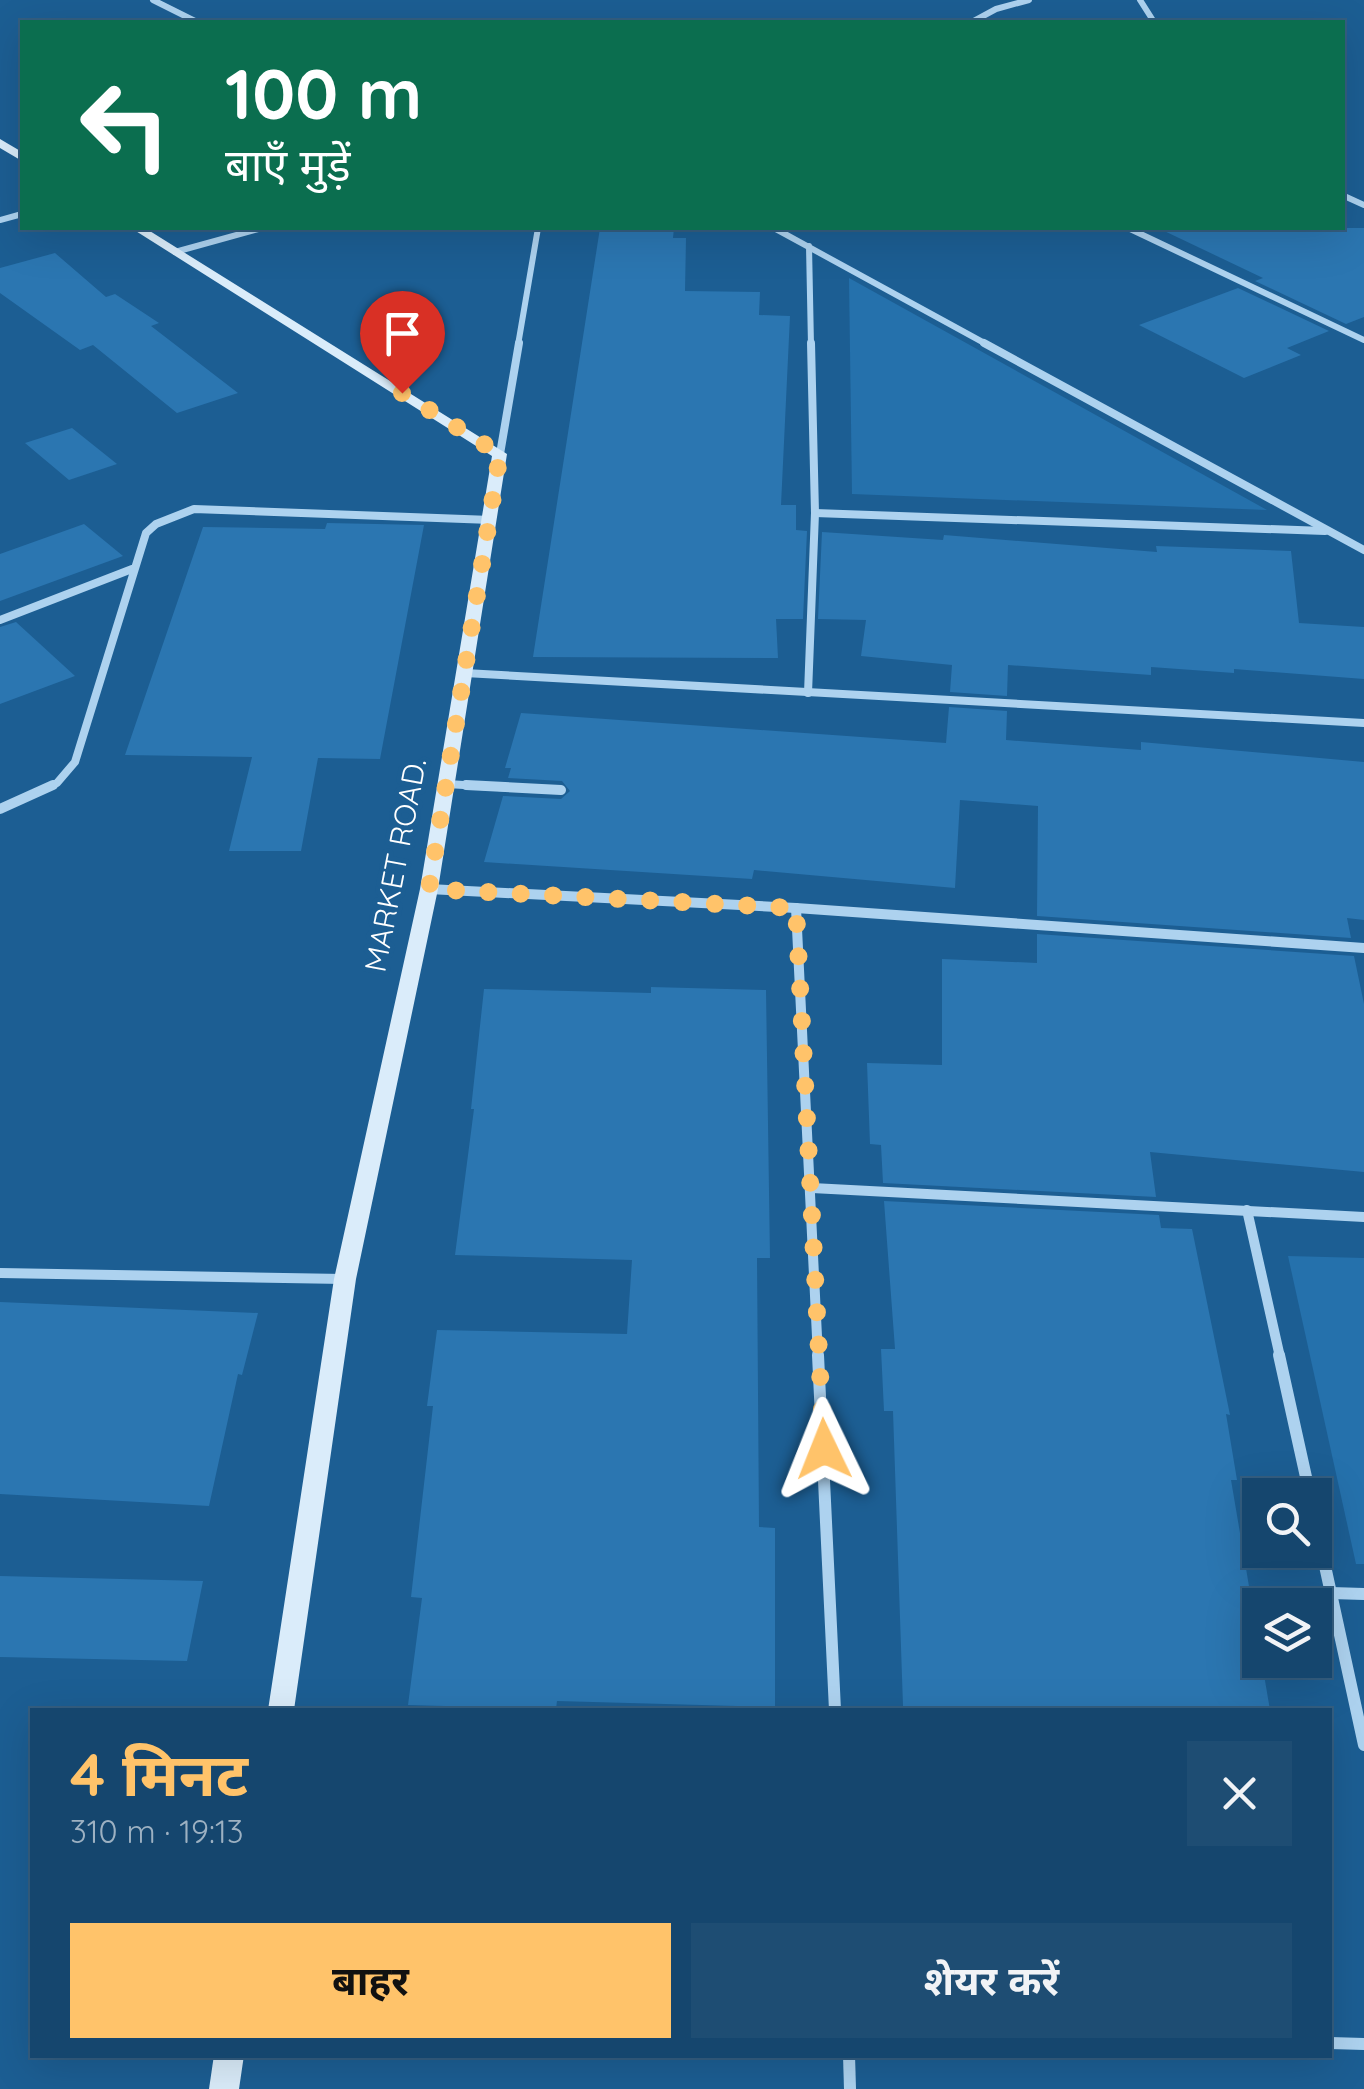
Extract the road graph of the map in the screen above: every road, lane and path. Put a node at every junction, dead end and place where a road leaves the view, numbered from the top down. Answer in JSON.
{"nodes":[{"id":1,"x":153,"y":0,"type":"edge"},
{"id":2,"x":1029,"y":0,"type":"edge"},
{"id":3,"x":193,"y":20,"type":"edge"},
{"id":4,"x":976,"y":20,"type":"edge"},
{"id":5,"x":139,"y":230,"type":"edge"},
{"id":6,"x":255,"y":230,"type":"edge"},
{"id":7,"x":538,"y":230,"type":"edge"},
{"id":8,"x":778,"y":230,"type":"edge"},
{"id":9,"x":1132,"y":230,"type":"edge"},
{"id":10,"x":809,"y":246,"type":"junction"},
{"id":11,"x":175,"y":252,"type":"junction"},
{"id":12,"x":1364,"y":340,"type":"edge"},
{"id":13,"x":500,"y":454,"type":"junction"},
{"id":14,"x":815,"y":514,"type":"junction"},
{"id":15,"x":492,"y":520,"type":"junction"},
{"id":16,"x":1332,"y":531,"type":"junction"},
{"id":17,"x":1364,"y":550,"type":"edge"},
{"id":18,"x":132,"y":569,"type":"junction"},
{"id":19,"x":0,"y":620,"type":"edge"},
{"id":20,"x":466,"y":673,"type":"junction"},
{"id":21,"x":808,"y":693,"type":"junction"},
{"id":22,"x":1364,"y":723,"type":"edge"},
{"id":23,"x":447,"y":784,"type":"junction"},
{"id":24,"x":561,"y":790,"type":"dead end"},
{"id":25,"x":0,"y":809,"type":"edge"},
{"id":26,"x":429,"y":889,"type":"junction"},
{"id":27,"x":796,"y":908,"type":"junction"},
{"id":28,"x":1364,"y":948,"type":"edge"},
{"id":29,"x":812,"y":1188,"type":"junction"},
{"id":30,"x":1248,"y":1210,"type":"junction"},
{"id":31,"x":1364,"y":1217,"type":"edge"},
{"id":32,"x":0,"y":1273,"type":"edge"},
{"id":33,"x":345,"y":1278,"type":"junction"},
{"id":34,"x":1306,"y":1478,"type":"edge"},
{"id":35,"x":1332,"y":1593,"type":"edge"},
{"id":36,"x":1364,"y":1594,"type":"edge"},
{"id":37,"x":1332,"y":1598,"type":"edge"},
{"id":38,"x":281,"y":1708,"type":"edge"},
{"id":39,"x":835,"y":1708,"type":"edge"},
{"id":40,"x":1364,"y":1745,"type":"edge"},
{"id":41,"x":1332,"y":2043,"type":"edge"},
{"id":42,"x":1364,"y":2044,"type":"edge"},
{"id":43,"x":229,"y":2058,"type":"edge"},
{"id":44,"x":849,"y":2058,"type":"edge"},
{"id":45,"x":224,"y":2089,"type":"edge"},
{"id":46,"x":850,"y":2089,"type":"edge"}],
"edges":[{"from":1,"to":3,"type":"street"},
{"from":2,"to":4,"type":"street"},
{"from":5,"to":11,"type":"street"},
{"from":6,"to":11,"type":"street"},
{"from":7,"to":13,"type":"street"},
{"from":8,"to":10,"type":"street"},
{"from":9,"to":12,"type":"street"},
{"from":10,"to":14,"type":"street"},
{"from":10,"to":16,"type":"street"},
{"from":11,"to":13,"type":"street"},
{"from":13,"to":15,"type":"street","name":"MARKET ROAD."},
{"from":14,"to":16,"type":"street"},
{"from":14,"to":21,"type":"street"},
{"from":15,"to":18,"type":"street"},
{"from":15,"to":20,"type":"street","name":"MARKET ROAD."},
{"from":16,"to":17,"type":"street"},
{"from":18,"to":19,"type":"street"},
{"from":18,"to":25,"type":"street"},
{"from":20,"to":21,"type":"street"},
{"from":20,"to":23,"type":"street","name":"MARKET ROAD."},
{"from":21,"to":22,"type":"street"},
{"from":23,"to":24,"type":"street"},
{"from":23,"to":26,"type":"street","name":"MARKET ROAD."},
{"from":26,"to":27,"type":"street"},
{"from":26,"to":33,"type":"street","name":"MARKET ROAD."},
{"from":27,"to":28,"type":"street"},
{"from":27,"to":29,"type":"street"},
{"from":29,"to":30,"type":"street"},
{"from":29,"to":39,"type":"street"},
{"from":30,"to":31,"type":"street"},
{"from":30,"to":34,"type":"street"},
{"from":32,"to":33,"type":"street"},
{"from":33,"to":38,"type":"street","name":"MARKET ROAD."},
{"from":35,"to":36,"type":"street"},
{"from":37,"to":40,"type":"street"},
{"from":41,"to":42,"type":"street"},
{"from":43,"to":45,"type":"street"},
{"from":44,"to":46,"type":"street"}]}
